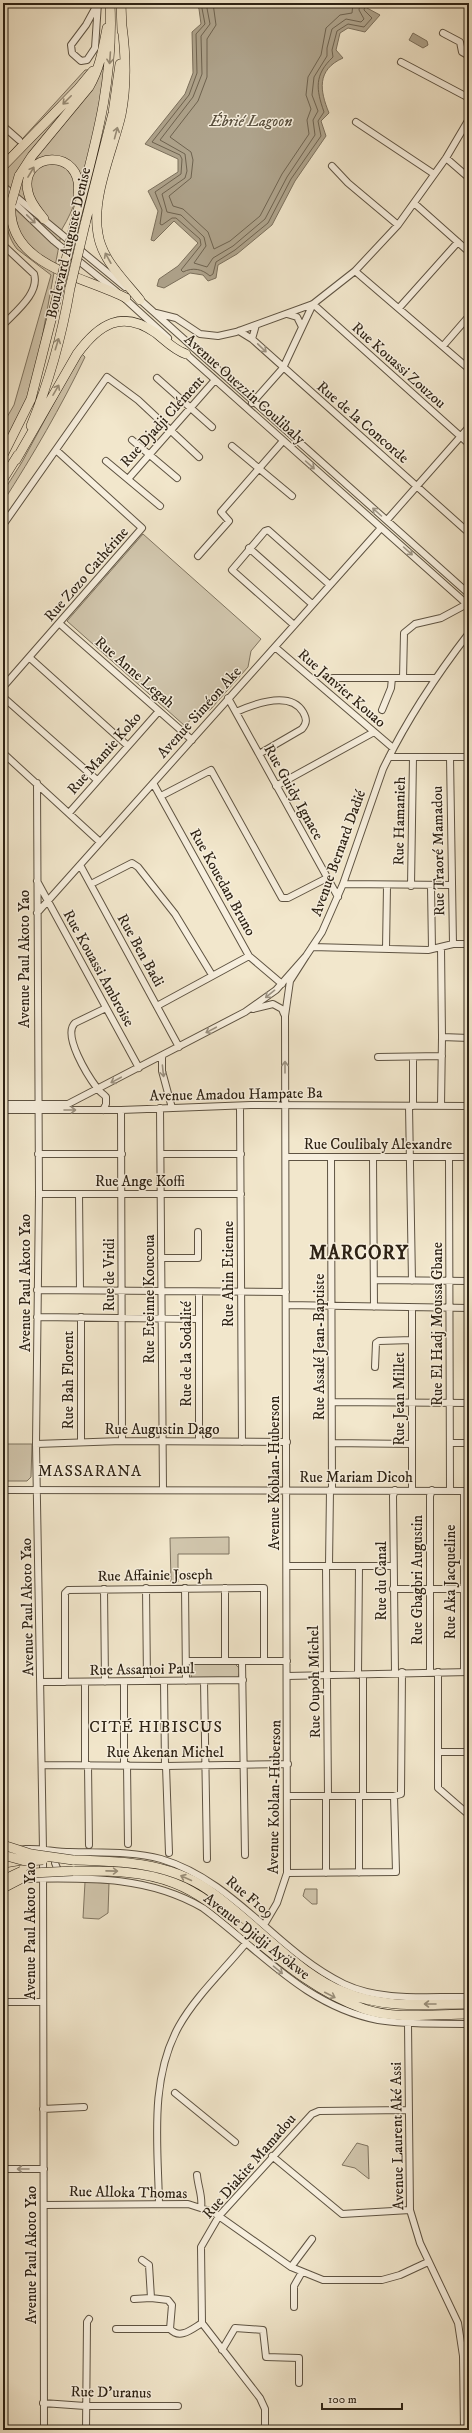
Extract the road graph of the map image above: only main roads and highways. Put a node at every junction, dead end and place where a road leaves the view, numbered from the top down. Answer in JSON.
{"nodes":[{"id":1,"x":110,"y":3,"type":"edge"},
{"id":2,"x":121,"y":3,"type":"edge"},
{"id":3,"x":110,"y":13,"type":"junction"},
{"id":4,"x":122,"y":26,"type":"junction"},
{"id":5,"x":104,"y":46,"type":"junction"},
{"id":6,"x":3,"y":166,"type":"edge"},
{"id":7,"x":44,"y":219,"type":"road end"},
{"id":8,"x":74,"y":222,"type":"junction"},
{"id":9,"x":126,"y":298,"type":"road end"},
{"id":10,"x":140,"y":300,"type":"road end"},
{"id":11,"x":186,"y":354,"type":"road end"},
{"id":12,"x":3,"y":455,"type":"edge"},
{"id":13,"x":16,"y":460,"type":"junction"},
{"id":14,"x":3,"y":479,"type":"edge"},
{"id":15,"x":3,"y":1845,"type":"edge"},
{"id":16,"x":3,"y":1850,"type":"edge"},
{"id":17,"x":3,"y":1856,"type":"edge"},
{"id":18,"x":73,"y":1860,"type":"junction"},
{"id":19,"x":26,"y":1865,"type":"junction"},
{"id":20,"x":73,"y":1870,"type":"junction"},
{"id":21,"x":3,"y":1874,"type":"edge"},
{"id":22,"x":3,"y":1880,"type":"edge"},
{"id":23,"x":3,"y":1888,"type":"edge"},
{"id":24,"x":469,"y":2004,"type":"edge"},
{"id":25,"x":469,"y":2014,"type":"edge"}],
"edges":[{"from":1,"to":3,"type":"highway","name":"Boulevard Auguste Denise"},
{"from":2,"to":4,"type":"highway","name":"Boulevard Auguste Denise"},
{"from":3,"to":5,"type":"highway"},
{"from":3,"to":8,"type":"highway","name":"Boulevard Auguste Denise","one_way":true},
{"from":10,"to":4,"type":"highway","one_way":true},
{"from":13,"to":4,"type":"highway","name":"Boulevard Auguste Denise","one_way":true,"bridge":true},
{"from":5,"to":6,"type":"highway","one_way":true},
{"from":5,"to":9,"type":"highway","bridge":true},
{"from":7,"to":8,"type":"highway","one_way":true},
{"from":8,"to":12,"type":"highway","name":"Boulevard Auguste Denise","bridge":true},
{"from":13,"to":11,"type":"highway","one_way":true},
{"from":13,"to":14,"type":"highway","name":"Boulevard Auguste Denise"},
{"from":15,"to":18,"type":"highway","bridge":true},
{"from":16,"to":19,"type":"highway","bridge":true},
{"from":17,"to":19,"type":"highway","bridge":true},
{"from":18,"to":19,"type":"highway","bridge":true},
{"from":24,"to":18,"type":"highway","one_way":true},
{"from":19,"to":20,"type":"highway","bridge":true},
{"from":19,"to":21,"type":"highway"},
{"from":19,"to":22,"type":"highway","bridge":true},
{"from":20,"to":23,"type":"highway","bridge":true},
{"from":20,"to":25,"type":"highway","one_way":true}]}
